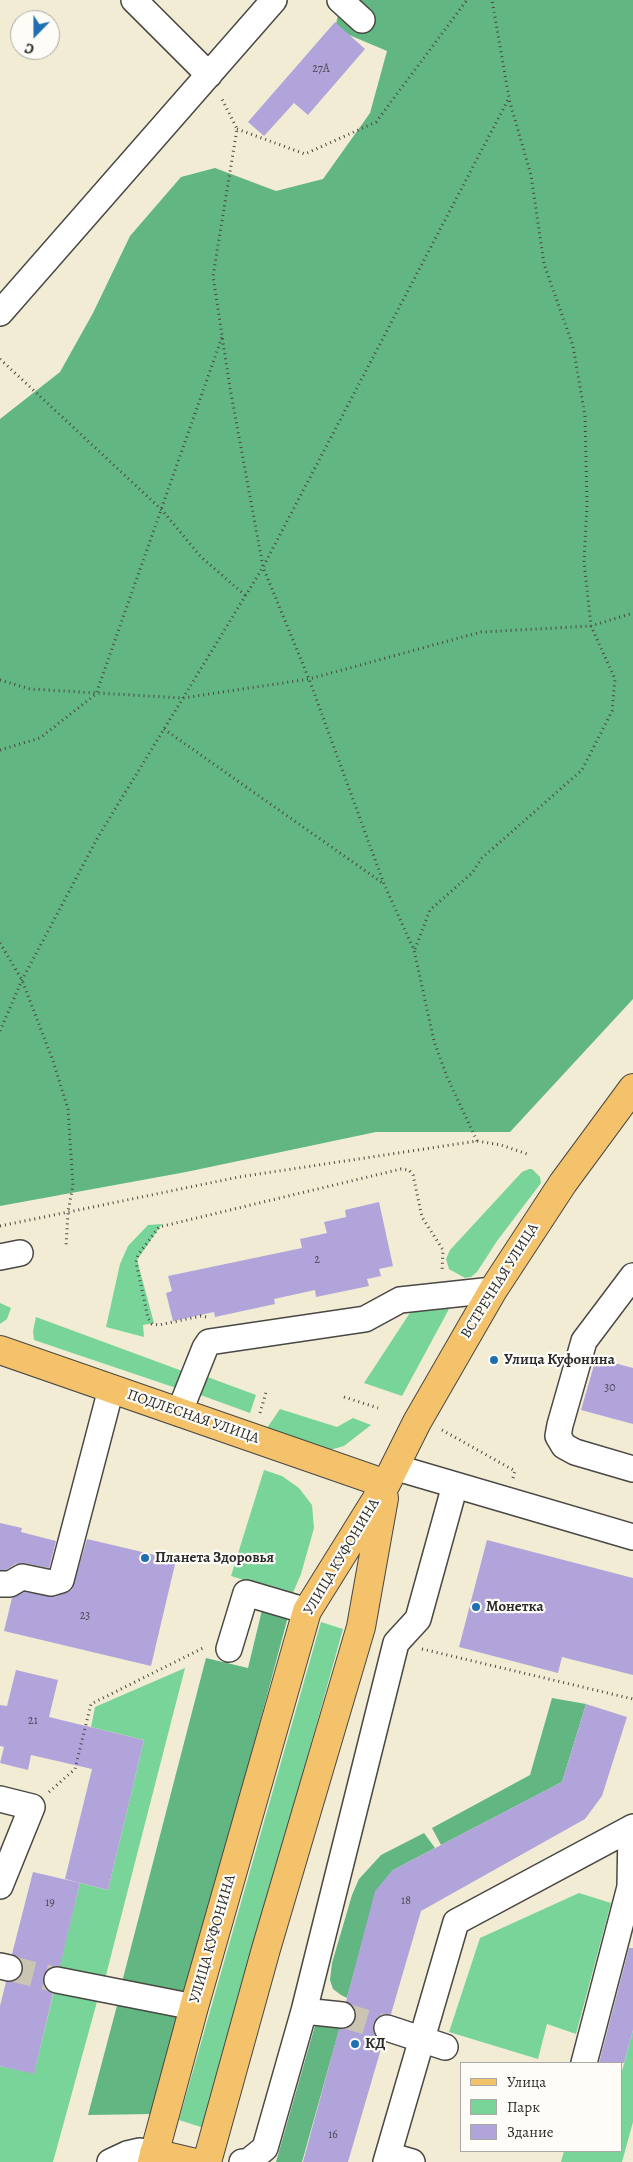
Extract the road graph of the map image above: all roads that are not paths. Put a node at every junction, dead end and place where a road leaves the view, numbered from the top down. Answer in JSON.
{"nodes":[{"id":1,"x":134,"y":0,"type":"edge"},
{"id":2,"x":274,"y":0,"type":"edge"},
{"id":3,"x":340,"y":0,"type":"edge"},
{"id":4,"x":362,"y":20,"type":"dead end"},
{"id":5,"x":209,"y":74,"type":"junction"},
{"id":6,"x":0,"y":313,"type":"edge"},
{"id":7,"x":633,"y":1088,"type":"edge"},
{"id":8,"x":633,"y":1276,"type":"edge"},
{"id":9,"x":493,"y":1290,"type":"junction"},
{"id":10,"x":0,"y":1350,"type":"edge"},
{"id":11,"x":111,"y":1389,"type":"junction"},
{"id":12,"x":179,"y":1413,"type":"junction"},
{"id":13,"x":633,"y":1469,"type":"edge"},
{"id":14,"x":390,"y":1476,"type":"junction"},
{"id":15,"x":455,"y":1484,"type":"junction"},
{"id":16,"x":633,"y":1536,"type":"edge"},
{"id":17,"x":0,"y":1584,"type":"edge"},
{"id":18,"x":307,"y":1611,"type":"junction"},
{"id":19,"x":229,"y":1649,"type":"dead end"},
{"id":20,"x":0,"y":1800,"type":"edge"},
{"id":21,"x":632,"y":1827,"type":"edge"},
{"id":22,"x":0,"y":1886,"type":"edge"},
{"id":23,"x":56,"y":1980,"type":"tunnel mouth"},
{"id":24,"x":194,"y":2006,"type":"junction"},
{"id":25,"x":304,"y":2011,"type":"junction"},
{"id":26,"x":342,"y":2015,"type":"tunnel mouth"},
{"id":27,"x":387,"y":2028,"type":"tunnel mouth"},
{"id":28,"x":420,"y":2038,"type":"junction"},
{"id":29,"x":445,"y":2046,"type":"dead end"},
{"id":30,"x":584,"y":2062,"type":"edge"},
{"id":31,"x":153,"y":2158,"type":"edge"},
{"id":32,"x":387,"y":2159,"type":"edge"},
{"id":33,"x":110,"y":2162,"type":"edge"},
{"id":34,"x":192,"y":2162,"type":"edge"},
{"id":35,"x":207,"y":2162,"type":"edge"},
{"id":36,"x":242,"y":2162,"type":"edge"},
{"id":37,"x":412,"y":2162,"type":"edge"}],
"edges":[{"from":1,"to":5,"type":"street"},
{"from":2,"to":5,"type":"street"},
{"from":3,"to":4,"type":"street"},
{"from":5,"to":6,"type":"street"},
{"from":7,"to":9,"type":"main road","name":"ВСТРЕЧНАЯ УЛИЦА"},
{"from":8,"to":13,"type":"street"},
{"from":9,"to":12,"type":"street"},
{"from":9,"to":14,"type":"main road","name":"ВСТРЕЧНАЯ УЛИЦА"},
{"from":10,"to":11,"type":"main road","name":"ПОДЛЕСНАЯ УЛИЦА"},
{"from":11,"to":12,"type":"main road","name":"ПОДЛЕСНАЯ УЛИЦА"},
{"from":11,"to":17,"type":"street"},
{"from":12,"to":14,"type":"main road","name":"ПОДЛЕСНАЯ УЛИЦА"},
{"from":14,"to":15,"type":"street"},
{"from":14,"to":18,"type":"main road","name":"УЛИЦА КУФОНИНА"},
{"from":14,"to":35,"type":"main road","name":"УЛИЦА КУФОНИНА"},
{"from":15,"to":16,"type":"street"},
{"from":15,"to":25,"type":"street"},
{"from":18,"to":19,"type":"street"},
{"from":18,"to":24,"type":"main road","name":"УЛИЦА КУФОНИНА"},
{"from":20,"to":22,"type":"street"},
{"from":21,"to":28,"type":"street"},
{"from":21,"to":30,"type":"street"},
{"from":23,"to":24,"type":"street"},
{"from":24,"to":31,"type":"main road","name":"УЛИЦА КУФОНИНА"},
{"from":25,"to":26,"type":"street"},
{"from":25,"to":36,"type":"street"},
{"from":27,"to":28,"type":"street"},
{"from":28,"to":29,"type":"street"},
{"from":28,"to":32,"type":"street"},
{"from":31,"to":33,"type":"street"},
{"from":31,"to":34,"type":"main road"},
{"from":32,"to":37,"type":"street"}]}
